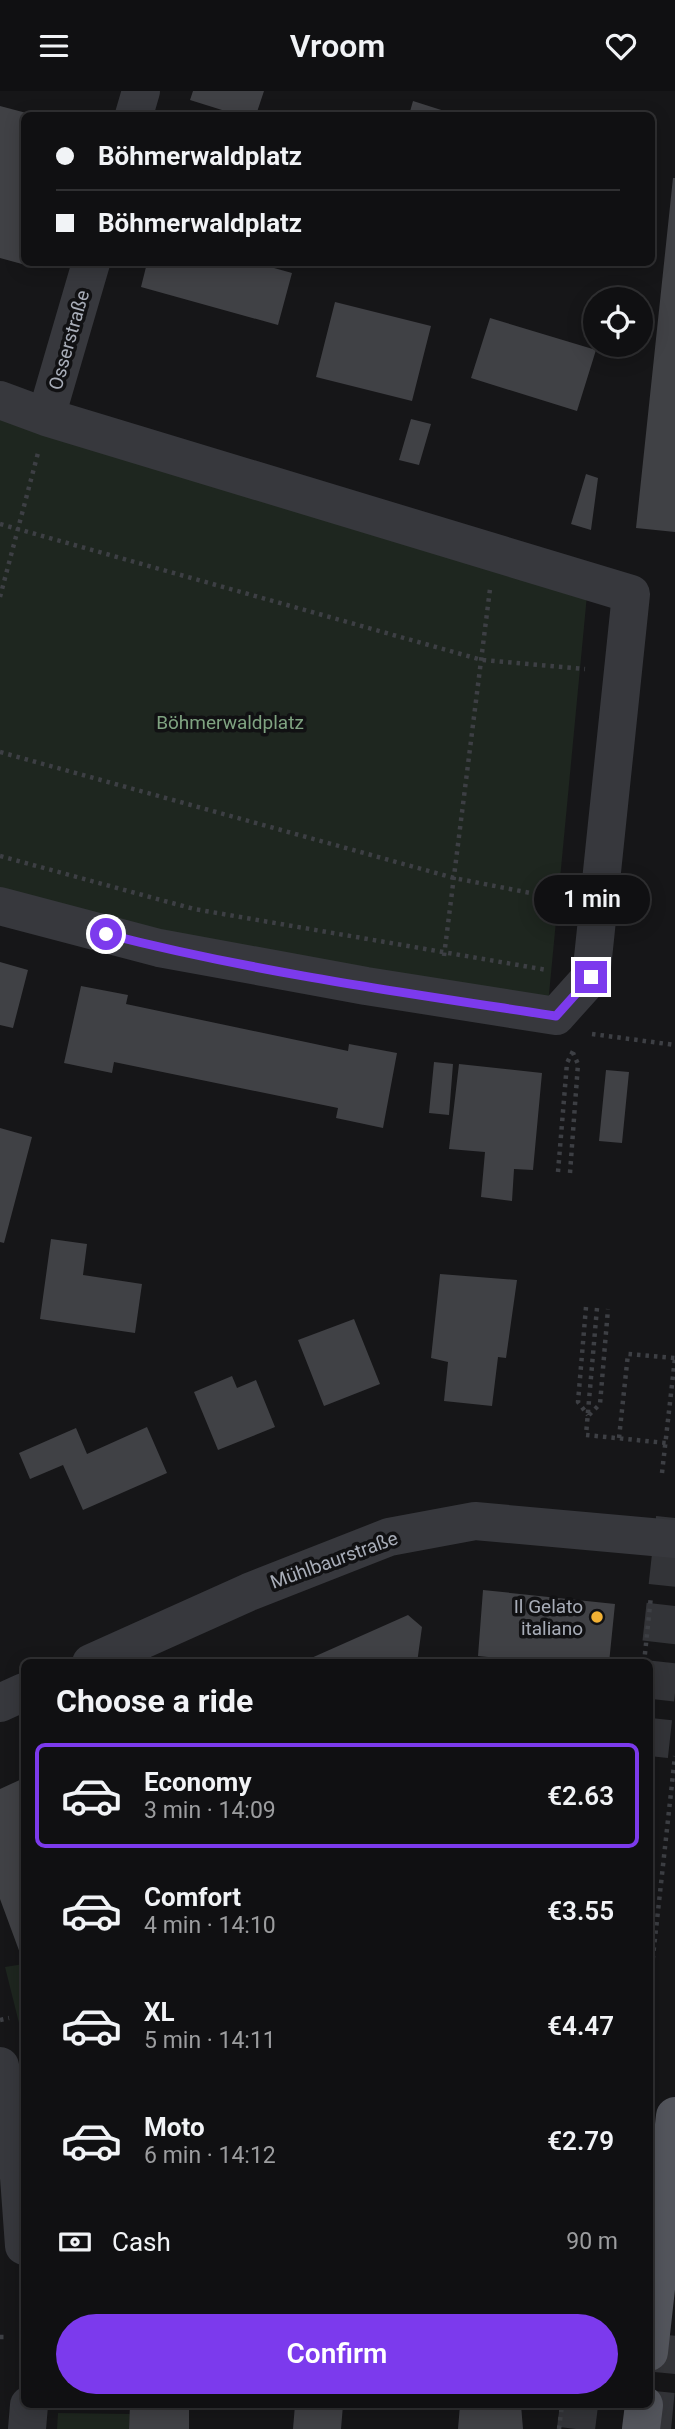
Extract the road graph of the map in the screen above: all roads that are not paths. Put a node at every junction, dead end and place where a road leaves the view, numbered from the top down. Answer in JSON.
{"nodes":[{"id":1,"x":141,"y":91,"type":"edge"},
{"id":2,"x":135,"y":112,"type":"edge"},
{"id":3,"x":90,"y":266,"type":"edge"},
{"id":4,"x":0,"y":400,"type":"edge"},
{"id":5,"x":46,"y":417,"type":"junction"},
{"id":6,"x":0,"y":906,"type":"edge"},
{"id":7,"x":675,"y":1539,"type":"edge"},
{"id":8,"x":100,"y":1659,"type":"edge"},
{"id":9,"x":21,"y":1693,"type":"edge"},
{"id":10,"x":0,"y":1703,"type":"edge"},
{"id":11,"x":0,"y":2066,"type":"edge"},
{"id":12,"x":675,"y":2116,"type":"edge"},
{"id":13,"x":21,"y":2205,"type":"edge"},
{"id":14,"x":653,"y":2316,"type":"tunnel mouth"},
{"id":15,"x":29,"y":2408,"type":"edge"},
{"id":16,"x":643,"y":2408,"type":"edge"},
{"id":17,"x":27,"y":2429,"type":"edge"},
{"id":18,"x":641,"y":2429,"type":"edge"}],
"edges":[{"from":1,"to":2,"type":"street"},
{"from":3,"to":5,"type":"street","name":"Osserstraße"},
{"from":4,"to":5,"type":"street"},
{"from":5,"to":6,"type":"street"},
{"from":7,"to":8,"type":"street","name":"Mühlbaurstraße"},
{"from":9,"to":10,"type":"street"},
{"from":11,"to":13,"type":"street"},
{"from":12,"to":14,"type":"main road"},
{"from":15,"to":17,"type":"street"},
{"from":16,"to":18,"type":"main road"}]}
